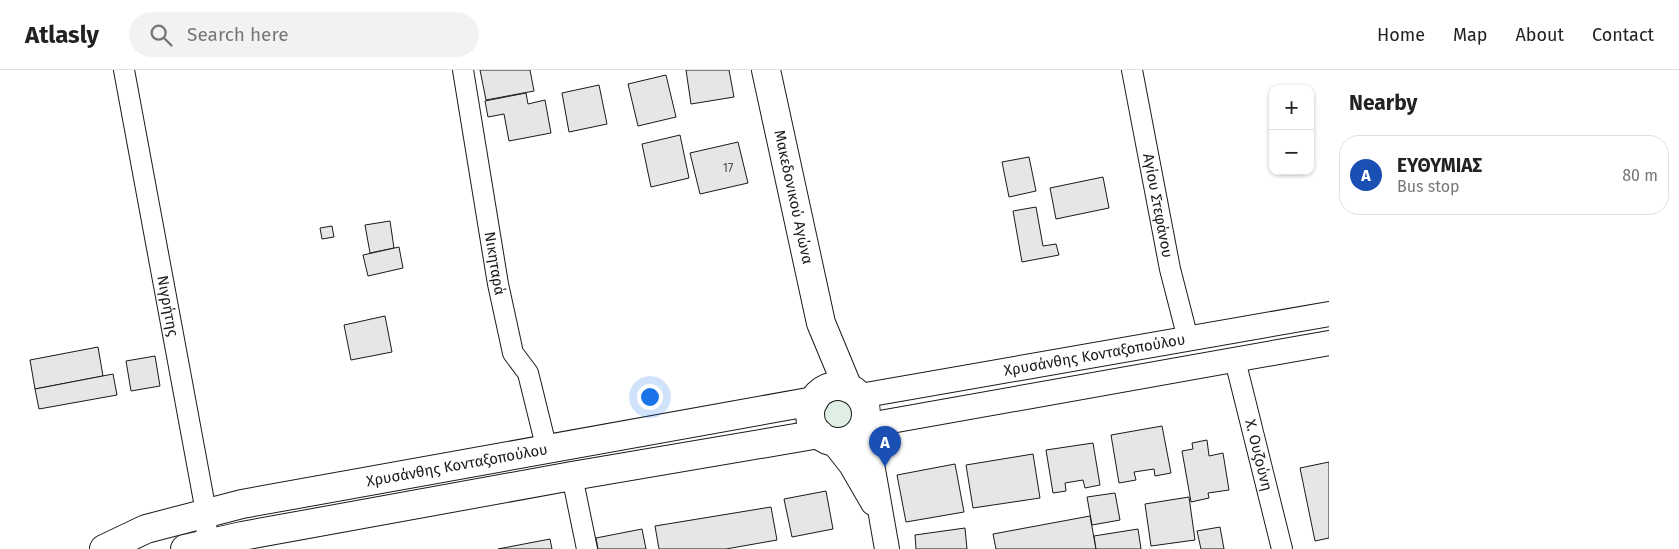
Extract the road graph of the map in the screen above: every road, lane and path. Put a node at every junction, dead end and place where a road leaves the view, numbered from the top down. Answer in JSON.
{"nodes":[{"id":1,"x":124,"y":70,"type":"edge"},
{"id":2,"x":463,"y":70,"type":"edge"},
{"id":3,"x":766,"y":70,"type":"edge"},
{"id":4,"x":1132,"y":70,"type":"edge"},
{"id":5,"x":1329,"y":314,"type":"edge"},
{"id":6,"x":821,"y":323,"type":"junction"},
{"id":7,"x":1188,"y":339,"type":"junction"},
{"id":8,"x":1329,"y":343,"type":"edge"},
{"id":9,"x":1235,"y":360,"type":"junction"},
{"id":10,"x":854,"y":392,"type":"junction"},
{"id":11,"x":815,"y":398,"type":"junction"},
{"id":12,"x":861,"y":429,"type":"junction"},
{"id":13,"x":825,"y":438,"type":"junction"},
{"id":14,"x":547,"y":450,"type":"junction"},
{"id":15,"x":572,"y":476,"type":"junction"},
{"id":16,"x":206,"y":512,"type":"junction"},
{"id":17,"x":880,"y":515,"type":"junction"},
{"id":18,"x":200,"y":547,"type":"edge"},
{"id":19,"x":104,"y":549,"type":"edge"},
{"id":20,"x":587,"y":549,"type":"edge"},
{"id":21,"x":887,"y":549,"type":"edge"},
{"id":22,"x":1282,"y":549,"type":"edge"}],
"edges":[{"from":1,"to":16,"type":"street","name":"Νιγρήτης"},
{"from":2,"to":14,"type":"street","name":"Νικηταρά"},
{"from":3,"to":6,"type":"main road","name":"Μακεδονικού Αγώνα"},
{"from":4,"to":7,"type":"street","name":"Αγίου Στεφάνου"},
{"from":5,"to":7,"type":"street","name":"Χρυσάνθης Κονταξοπούλου"},
{"from":6,"to":10,"type":"main road"},
{"from":6,"to":11,"type":"main road"},
{"from":7,"to":10,"type":"street","name":"Χρυσάνθης Κονταξοπούλου"},
{"from":8,"to":9,"type":"street","name":"Χρυσάνθης Κονταξοπούλου"},
{"from":9,"to":12,"type":"street","name":"Χρυσάνθης Κονταξοπούλου"},
{"from":9,"to":22,"type":"street","name":"Χ. Ουζούνη"},
{"from":10,"to":11,"type":"main road"},
{"from":10,"to":12,"type":"main road"},
{"from":11,"to":13,"type":"main road"},
{"from":11,"to":14,"type":"main road","name":"Χρυσάνθης Κονταξοπούλου"},
{"from":12,"to":13,"type":"main road"},
{"from":12,"to":17,"type":"street"},
{"from":13,"to":15,"type":"main road","name":"Χρυσάνθης Κονταξοπούλου"},
{"from":13,"to":17,"type":"street"},
{"from":14,"to":16,"type":"main road","name":"Χρυσάνθης Κονταξοπούλου"},
{"from":15,"to":18,"type":"main road","name":"Χρυσάνθης Κονταξοπούλου"},
{"from":15,"to":20,"type":"street"},
{"from":16,"to":18,"type":"street","name":"Νιγρήτης"},
{"from":16,"to":19,"type":"main road","name":"Χρυσάνθης Κονταξοπούλου"},
{"from":17,"to":21,"type":"street"}]}
